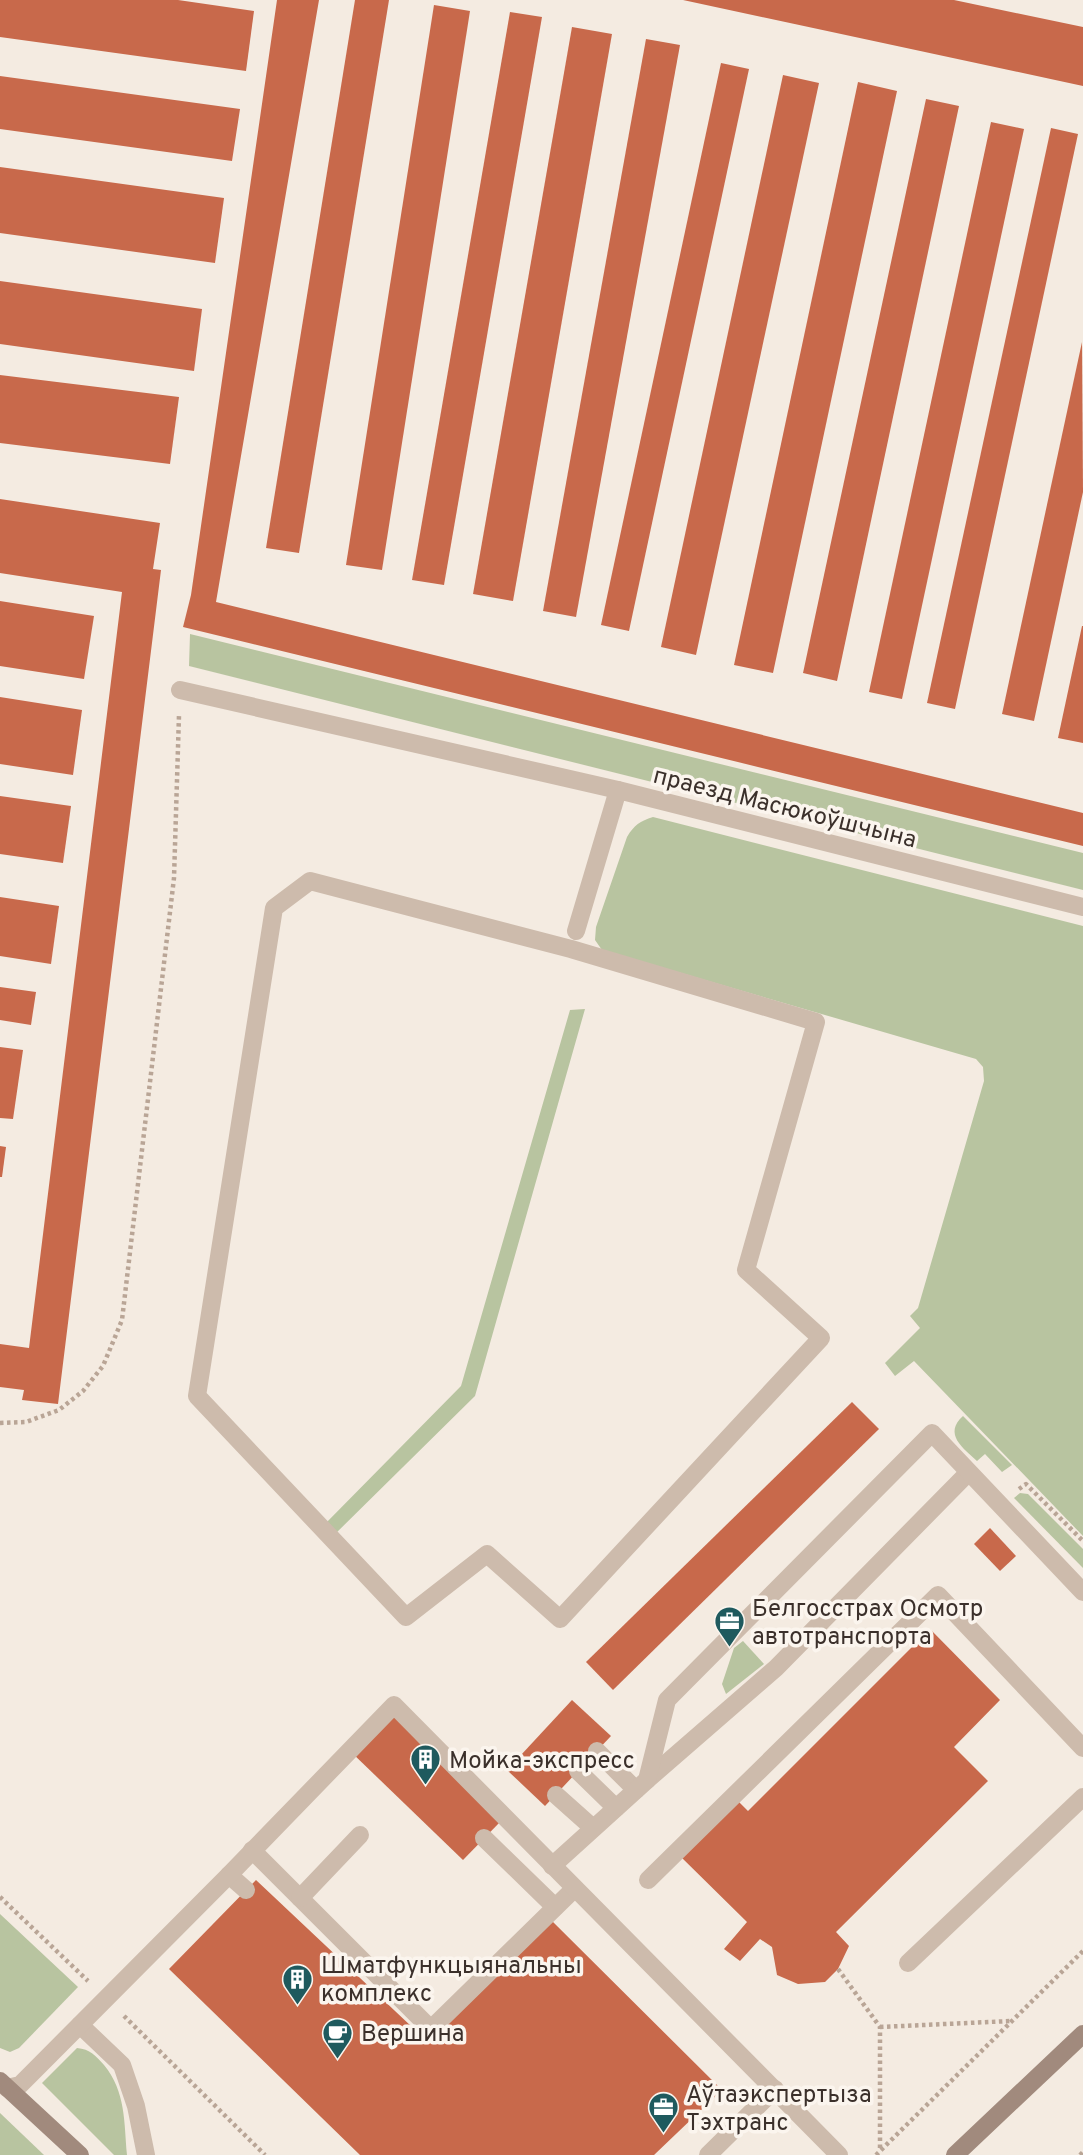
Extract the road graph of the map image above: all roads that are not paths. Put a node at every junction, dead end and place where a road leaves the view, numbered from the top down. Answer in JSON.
{"nodes":[{"id":1,"x":180,"y":690,"type":"road end"},
{"id":2,"x":618,"y":790,"type":"junction"},
{"id":3,"x":1083,"y":907,"type":"edge"},
{"id":4,"x":571,"y":949,"type":"junction"},
{"id":5,"x":968,"y":1473,"type":"junction"},
{"id":6,"x":1083,"y":1592,"type":"edge"},
{"id":7,"x":1083,"y":1748,"type":"edge"},
{"id":8,"x":597,"y":1751,"type":"dead end"},
{"id":9,"x":578,"y":1772,"type":"dead end"},
{"id":10,"x":641,"y":1785,"type":"junction"},
{"id":11,"x":556,"y":1795,"type":"dead end"},
{"id":12,"x":1083,"y":1797,"type":"edge"},
{"id":13,"x":616,"y":1808,"type":"junction"},
{"id":14,"x":593,"y":1828,"type":"junction"},
{"id":15,"x":360,"y":1835,"type":"dead end"},
{"id":16,"x":484,"y":1838,"type":"dead end"},
{"id":17,"x":252,"y":1850,"type":"junction"},
{"id":18,"x":552,"y":1866,"type":"junction"},
{"id":19,"x":229,"y":1875,"type":"junction"},
{"id":20,"x":648,"y":1880,"type":"dead end"},
{"id":21,"x":574,"y":1889,"type":"junction"},
{"id":22,"x":246,"y":1890,"type":"dead end"},
{"id":23,"x":300,"y":1898,"type":"junction"},
{"id":24,"x":555,"y":1907,"type":"junction"},
{"id":25,"x":908,"y":1964,"type":"dead end"},
{"id":26,"x":80,"y":2025,"type":"junction"},
{"id":27,"x":1083,"y":2034,"type":"edge"},
{"id":28,"x":4,"y":2084,"type":"edge"},
{"id":29,"x":775,"y":2089,"type":"junction"},
{"id":30,"x":958,"y":2154,"type":"edge"},
{"id":31,"x":80,"y":2155,"type":"edge"},
{"id":32,"x":146,"y":2155,"type":"edge"},
{"id":33,"x":708,"y":2155,"type":"edge"},
{"id":34,"x":839,"y":2155,"type":"edge"}],
"edges":[{"from":1,"to":2,"type":"street"},
{"from":2,"to":3,"type":"street","name":"праезд Масюкоўшчына"},
{"from":2,"to":4,"type":"street","name":"праезд Масюкоўшчына"},
{"from":4,"to":4,"type":"street"},
{"from":5,"to":6,"type":"street"},
{"from":5,"to":10,"type":"street"},
{"from":5,"to":10,"type":"street"},
{"from":7,"to":20,"type":"street"},
{"from":8,"to":10,"type":"street"},
{"from":9,"to":13,"type":"street"},
{"from":10,"to":13,"type":"street"},
{"from":11,"to":14,"type":"street"},
{"from":12,"to":25,"type":"street"},
{"from":13,"to":14,"type":"street"},
{"from":14,"to":18,"type":"street"},
{"from":15,"to":23,"type":"street"},
{"from":16,"to":24,"type":"street"},
{"from":17,"to":18,"type":"street"},
{"from":17,"to":19,"type":"street"},
{"from":17,"to":23,"type":"street"},
{"from":18,"to":21,"type":"street"},
{"from":19,"to":22,"type":"street"},
{"from":19,"to":26,"type":"street"},
{"from":21,"to":24,"type":"street"},
{"from":21,"to":29,"type":"street"},
{"from":23,"to":24,"type":"street"},
{"from":26,"to":28,"type":"street"},
{"from":26,"to":32,"type":"street"},
{"from":27,"to":30,"type":"main road"},
{"from":28,"to":31,"type":"main road"},
{"from":29,"to":33,"type":"street"},
{"from":29,"to":34,"type":"street"}]}
